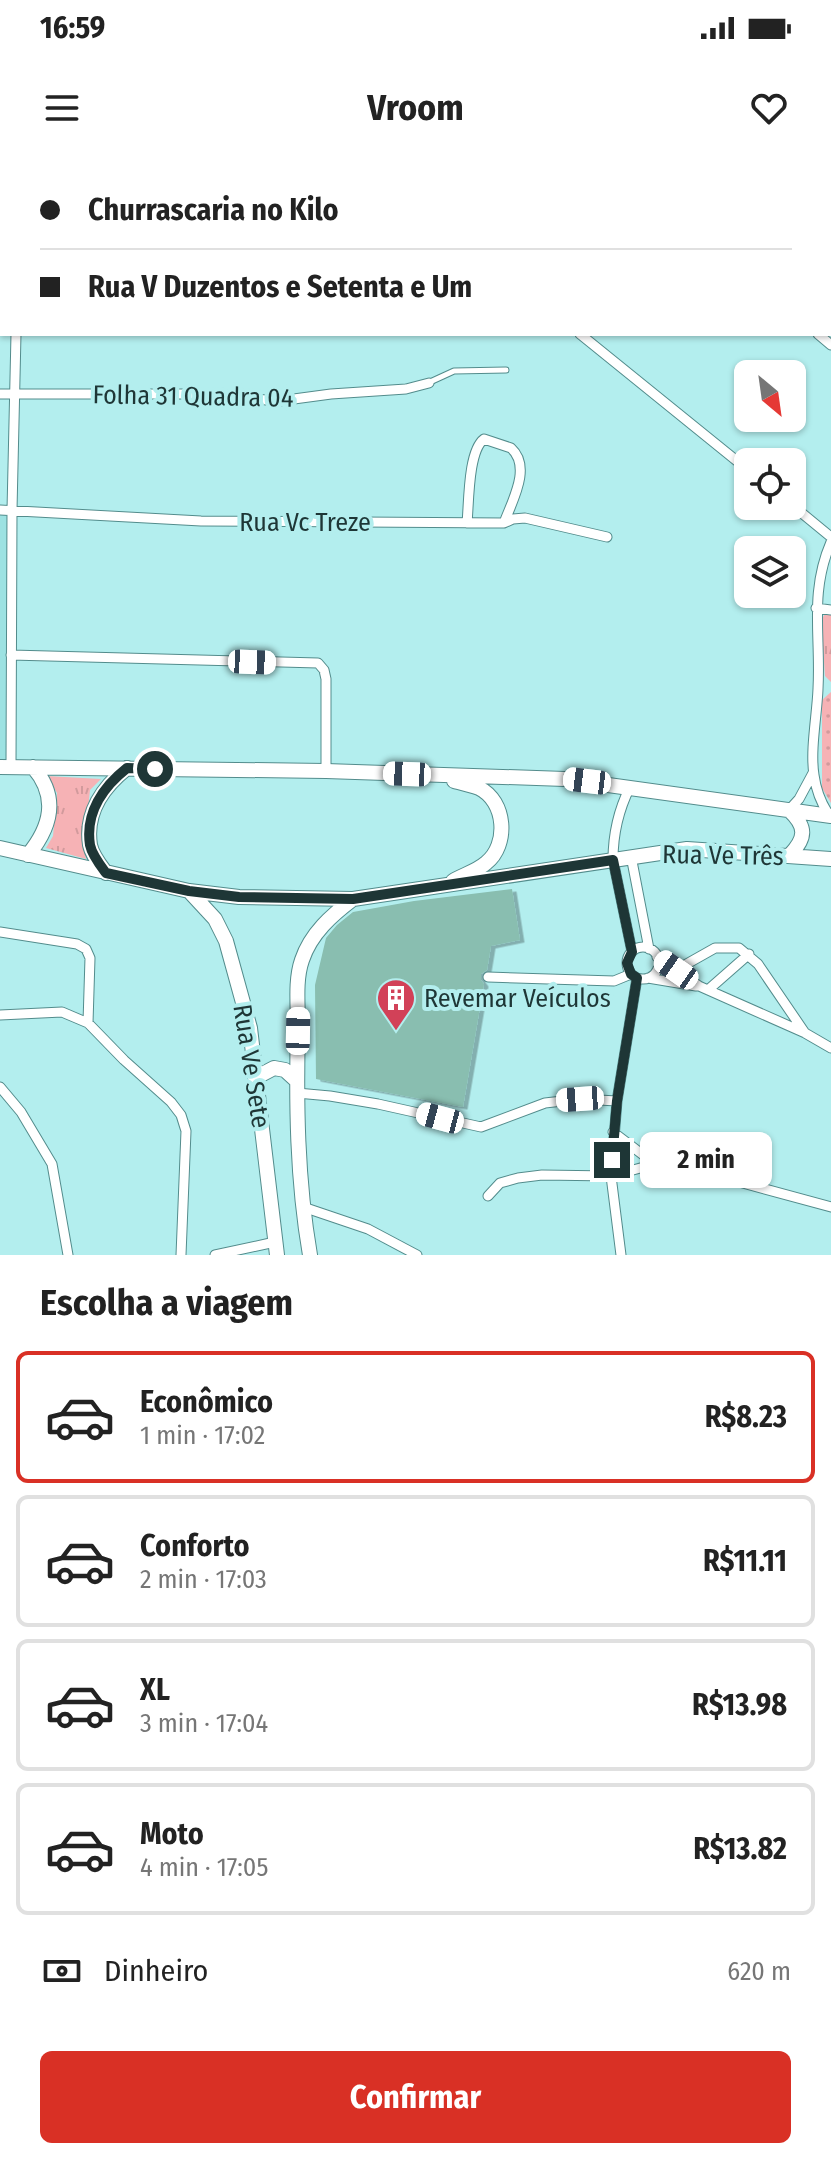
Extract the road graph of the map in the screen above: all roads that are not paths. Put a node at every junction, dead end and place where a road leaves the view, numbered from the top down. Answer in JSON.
{"nodes":[{"id":1,"x":16,"y":336,"type":"edge"},
{"id":2,"x":582,"y":336,"type":"edge"},
{"id":3,"x":506,"y":370,"type":"dead end"},
{"id":4,"x":429,"y":383,"type":"joint"},
{"id":5,"x":0,"y":394,"type":"edge"},
{"id":6,"x":15,"y":395,"type":"junction"},
{"id":7,"x":734,"y":459,"type":"edge"},
{"id":8,"x":0,"y":510,"type":"edge"},
{"id":9,"x":12,"y":510,"type":"junction"},
{"id":10,"x":806,"y":517,"type":"edge"},
{"id":11,"x":467,"y":523,"type":"junction"},
{"id":12,"x":504,"y":523,"type":"junction"},
{"id":13,"x":607,"y":537,"type":"dead end"},
{"id":14,"x":831,"y":539,"type":"edge"},
{"id":15,"x":816,"y":608,"type":"junction"},
{"id":16,"x":831,"y":610,"type":"edge"},
{"id":17,"x":11,"y":655,"type":"junction"},
{"id":18,"x":819,"y":684,"type":"junction"},
{"id":19,"x":831,"y":687,"type":"edge"},
{"id":20,"x":6,"y":767,"type":"edge"},
{"id":21,"x":33,"y":767,"type":"junction"},
{"id":22,"x":127,"y":768,"type":"junction"},
{"id":23,"x":326,"y":771,"type":"junction"},
{"id":24,"x":813,"y":773,"type":"junction"},
{"id":25,"x":434,"y":775,"type":"junction"},
{"id":26,"x":630,"y":787,"type":"junction"},
{"id":27,"x":789,"y":810,"type":"junction"},
{"id":28,"x":830,"y":816,"type":"edge"},
{"id":29,"x":0,"y":848,"type":"edge"},
{"id":30,"x":28,"y":855,"type":"junction"},
{"id":31,"x":790,"y":855,"type":"junction"},
{"id":32,"x":631,"y":856,"type":"junction"},
{"id":33,"x":831,"y":859,"type":"edge"},
{"id":34,"x":613,"y":860,"type":"junction"},
{"id":35,"x":106,"y":873,"type":"junction"},
{"id":36,"x":442,"y":886,"type":"junction"},
{"id":37,"x":189,"y":891,"type":"junction"},
{"id":38,"x":353,"y":899,"type":"junction"},
{"id":39,"x":0,"y":932,"type":"edge"},
{"id":40,"x":649,"y":949,"type":"junction"},
{"id":41,"x":632,"y":952,"type":"junction"},
{"id":42,"x":749,"y":954,"type":"junction"},
{"id":43,"x":657,"y":957,"type":"junction"},
{"id":44,"x":676,"y":970,"type":"junction"},
{"id":45,"x":634,"y":976,"type":"junction"},
{"id":46,"x":488,"y":977,"type":"dead end"},
{"id":47,"x":648,"y":978,"type":"junction"},
{"id":48,"x":704,"y":988,"type":"junction"},
{"id":49,"x":0,"y":1015,"type":"edge"},
{"id":50,"x":88,"y":1023,"type":"junction"},
{"id":51,"x":805,"y":1033,"type":"junction"},
{"id":52,"x":831,"y":1048,"type":"edge"},
{"id":53,"x":255,"y":1078,"type":"junction"},
{"id":54,"x":0,"y":1087,"type":"edge"},
{"id":55,"x":297,"y":1087,"type":"junction"},
{"id":56,"x":617,"y":1101,"type":"junction"},
{"id":57,"x":613,"y":1132,"type":"junction"},
{"id":58,"x":655,"y":1164,"type":"junction"},
{"id":59,"x":611,"y":1176,"type":"junction"},
{"id":60,"x":488,"y":1196,"type":"dead end"},
{"id":61,"x":303,"y":1207,"type":"junction"},
{"id":62,"x":831,"y":1207,"type":"edge"},
{"id":63,"x":276,"y":1249,"type":"edge"},
{"id":64,"x":68,"y":1255,"type":"edge"},
{"id":65,"x":181,"y":1255,"type":"edge"},
{"id":66,"x":215,"y":1255,"type":"edge"},
{"id":67,"x":310,"y":1255,"type":"edge"},
{"id":68,"x":417,"y":1255,"type":"edge"},
{"id":69,"x":621,"y":1255,"type":"edge"}],
"edges":[{"from":1,"to":6,"type":"street"},
{"from":2,"to":7,"type":"street"},
{"from":3,"to":4,"type":"lane"},
{"from":4,"to":6,"type":"street","name":"Folha 31 Quadra 04"},
{"from":5,"to":6,"type":"street","name":"Folha 31 Quadra 04"},
{"from":6,"to":9,"type":"street"},
{"from":8,"to":9,"type":"street","name":"Rua Vc Treze"},
{"from":9,"to":11,"type":"street","name":"Rua Vc Treze"},
{"from":9,"to":17,"type":"street"},
{"from":10,"to":14,"type":"street"},
{"from":11,"to":12,"type":"street","name":"Rua Vc Treze"},
{"from":11,"to":12,"type":"street"},
{"from":12,"to":13,"type":"street","name":"Rua Vc Treze"},
{"from":14,"to":15,"type":"street"},
{"from":15,"to":16,"type":"street"},
{"from":15,"to":18,"type":"street"},
{"from":17,"to":20,"type":"street"},
{"from":17,"to":23,"type":"street"},
{"from":18,"to":19,"type":"street"},
{"from":18,"to":24,"type":"street"},
{"from":20,"to":21,"type":"main road","name":"Rua Ve Três"},
{"from":21,"to":22,"type":"main road","name":"Rua Ve Três"},
{"from":21,"to":30,"type":"main road"},
{"from":22,"to":23,"type":"main road","name":"Rua Ve Três"},
{"from":22,"to":35,"type":"main road"},
{"from":23,"to":25,"type":"main road","name":"Rua Ve Três"},
{"from":24,"to":27,"type":"street"},
{"from":24,"to":28,"type":"street"},
{"from":25,"to":26,"type":"main road","name":"Rua Ve Três"},
{"from":25,"to":36,"type":"main road"},
{"from":26,"to":27,"type":"main road","name":"Rua Ve Três"},
{"from":26,"to":34,"type":"street"},
{"from":27,"to":28,"type":"main road","name":"Rua Ve Três"},
{"from":27,"to":31,"type":"main road"},
{"from":29,"to":30,"type":"main road","name":"Rua Ve Três"},
{"from":30,"to":35,"type":"main road","name":"Rua Ve Três"},
{"from":31,"to":32,"type":"main road","name":"Rua Ve Três"},
{"from":31,"to":33,"type":"main road","name":"Rua Ve Três"},
{"from":32,"to":34,"type":"main road","name":"Rua Ve Três"},
{"from":32,"to":40,"type":"street"},
{"from":34,"to":36,"type":"main road","name":"Rua Ve Três"},
{"from":34,"to":41,"type":"street"},
{"from":35,"to":37,"type":"main road","name":"Rua Ve Três"},
{"from":36,"to":38,"type":"main road","name":"Rua Ve Três"},
{"from":37,"to":38,"type":"main road","name":"Rua Ve Três"},
{"from":37,"to":53,"type":"main road","name":"Rua Ve Sete"},
{"from":38,"to":55,"type":"main road","name":"Rua Ve Sete"},
{"from":39,"to":50,"type":"street"},
{"from":40,"to":41,"type":"street"},
{"from":40,"to":43,"type":"street"},
{"from":41,"to":45,"type":"street"},
{"from":42,"to":44,"type":"street"},
{"from":42,"to":48,"type":"street"},
{"from":42,"to":51,"type":"street"},
{"from":43,"to":44,"type":"street"},
{"from":43,"to":47,"type":"street"},
{"from":44,"to":48,"type":"street"},
{"from":45,"to":46,"type":"street"},
{"from":45,"to":47,"type":"street"},
{"from":45,"to":56,"type":"street"},
{"from":47,"to":48,"type":"street"},
{"from":48,"to":51,"type":"street"},
{"from":49,"to":50,"type":"street"},
{"from":50,"to":65,"type":"street"},
{"from":51,"to":52,"type":"street"},
{"from":53,"to":55,"type":"main road"},
{"from":53,"to":63,"type":"main road","name":"Rua Ve Sete"},
{"from":54,"to":64,"type":"street"},
{"from":55,"to":56,"type":"street"},
{"from":55,"to":61,"type":"main road","name":"Rua Ve Sete"},
{"from":56,"to":57,"type":"street"},
{"from":57,"to":58,"type":"street"},
{"from":57,"to":59,"type":"street"},
{"from":58,"to":59,"type":"street"},
{"from":58,"to":62,"type":"street"},
{"from":59,"to":60,"type":"street"},
{"from":59,"to":69,"type":"street"},
{"from":61,"to":67,"type":"main road","name":"Rua Ve Sete"},
{"from":61,"to":68,"type":"street"},
{"from":63,"to":66,"type":"street"}]}
